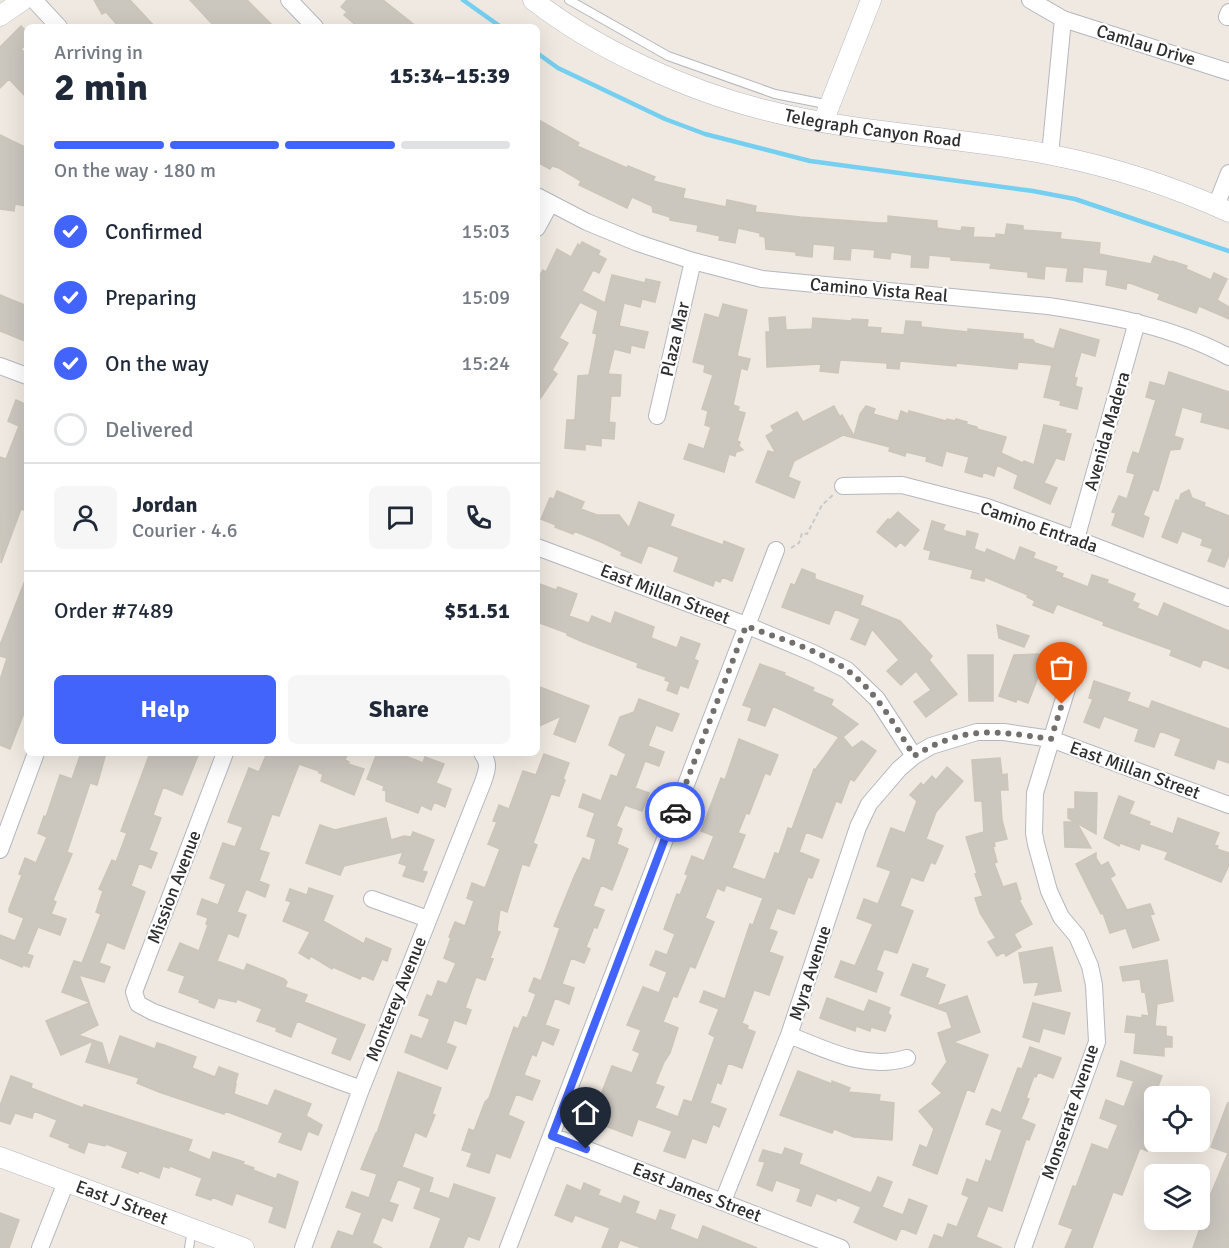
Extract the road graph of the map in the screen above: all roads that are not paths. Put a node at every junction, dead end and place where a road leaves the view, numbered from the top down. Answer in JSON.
{"nodes":[{"id":1,"x":23,"y":0,"type":"edge"},
{"id":2,"x":34,"y":0,"type":"edge"},
{"id":3,"x":290,"y":0,"type":"edge"},
{"id":4,"x":533,"y":0,"type":"edge"},
{"id":5,"x":569,"y":0,"type":"edge"},
{"id":6,"x":870,"y":0,"type":"edge"},
{"id":7,"x":1030,"y":0,"type":"edge"},
{"id":8,"x":0,"y":16,"type":"edge"},
{"id":9,"x":1063,"y":19,"type":"junction"},
{"id":10,"x":56,"y":24,"type":"edge"},
{"id":11,"x":312,"y":24,"type":"edge"},
{"id":12,"x":1229,"y":72,"type":"edge"},
{"id":13,"x":827,"y":114,"type":"junction"},
{"id":14,"x":1050,"y":154,"type":"junction"},
{"id":15,"x":1229,"y":173,"type":"edge"},
{"id":16,"x":544,"y":200,"type":"edge"},
{"id":17,"x":1222,"y":209,"type":"edge"},
{"id":18,"x":540,"y":216,"type":"edge"},
{"id":19,"x":693,"y":261,"type":"junction"},
{"id":20,"x":1137,"y":322,"type":"junction"},
{"id":21,"x":1229,"y":357,"type":"edge"},
{"id":22,"x":0,"y":366,"type":"edge"},
{"id":23,"x":24,"y":375,"type":"edge"},
{"id":24,"x":657,"y":416,"type":"dead end"},
{"id":25,"x":843,"y":486,"type":"dead end"},
{"id":26,"x":1076,"y":539,"type":"junction"},
{"id":27,"x":540,"y":548,"type":"edge"},
{"id":28,"x":776,"y":550,"type":"dead end"},
{"id":29,"x":1229,"y":598,"type":"edge"},
{"id":30,"x":746,"y":626,"type":"junction"},
{"id":31,"x":1073,"y":669,"type":"dead end"},
{"id":32,"x":1051,"y":739,"type":"junction"},
{"id":33,"x":35,"y":756,"type":"edge"},
{"id":34,"x":224,"y":756,"type":"edge"},
{"id":35,"x":484,"y":756,"type":"edge"},
{"id":36,"x":914,"y":756,"type":"junction"},
{"id":37,"x":1229,"y":805,"type":"edge"},
{"id":38,"x":0,"y":850,"type":"edge"},
{"id":39,"x":372,"y":899,"type":"dead end"},
{"id":40,"x":428,"y":919,"type":"junction"},
{"id":41,"x":789,"y":1035,"type":"junction"},
{"id":42,"x":907,"y":1058,"type":"dead end"},
{"id":43,"x":361,"y":1089,"type":"junction"},
{"id":44,"x":552,"y":1136,"type":"junction"},
{"id":45,"x":0,"y":1157,"type":"edge"},
{"id":46,"x":66,"y":1182,"type":"junction"},
{"id":47,"x":723,"y":1201,"type":"junction"},
{"id":48,"x":190,"y":1238,"type":"edge"},
{"id":49,"x":40,"y":1248,"type":"edge"},
{"id":50,"x":244,"y":1248,"type":"edge"},
{"id":51,"x":303,"y":1248,"type":"edge"},
{"id":52,"x":508,"y":1248,"type":"edge"},
{"id":53,"x":842,"y":1248,"type":"edge"},
{"id":54,"x":1023,"y":1248,"type":"edge"}],
"edges":[{"from":1,"to":8,"type":"street"},
{"from":2,"to":10,"type":"street"},
{"from":3,"to":11,"type":"street"},
{"from":4,"to":13,"type":"street","name":"Telegraph Canyon Road"},
{"from":5,"to":13,"type":"lane"},
{"from":6,"to":13,"type":"street"},
{"from":7,"to":9,"type":"street","name":"Camlau Drive"},
{"from":9,"to":12,"type":"street","name":"Camlau Drive"},
{"from":9,"to":14,"type":"street"},
{"from":13,"to":14,"type":"street","name":"Telegraph Canyon Road"},
{"from":14,"to":17,"type":"street","name":"Telegraph Canyon Road"},
{"from":15,"to":17,"type":"street"},
{"from":16,"to":18,"type":"street"},
{"from":16,"to":19,"type":"street","name":"Camino Vista Real"},
{"from":19,"to":20,"type":"street","name":"Camino Vista Real"},
{"from":19,"to":24,"type":"street","name":"Plaza Mar"},
{"from":20,"to":21,"type":"street","name":"Camino Vista Real"},
{"from":20,"to":26,"type":"street","name":"Avenida Madera"},
{"from":22,"to":23,"type":"street"},
{"from":25,"to":26,"type":"street","name":"Camino Entrada"},
{"from":26,"to":29,"type":"street","name":"Camino Entrada"},
{"from":27,"to":30,"type":"street","name":"East Millan Street"},
{"from":28,"to":30,"type":"street"},
{"from":30,"to":36,"type":"street","name":"East Millan Street"},
{"from":30,"to":44,"type":"street"},
{"from":31,"to":32,"type":"street","name":"Monserate Avenue"},
{"from":32,"to":36,"type":"street","name":"East Millan Street"},
{"from":32,"to":37,"type":"street","name":"East Millan Street"},
{"from":32,"to":54,"type":"street","name":"Monserate Avenue"},
{"from":33,"to":38,"type":"street"},
{"from":34,"to":43,"type":"street","name":"Mission Avenue"},
{"from":35,"to":40,"type":"street","name":"Monterey Avenue"},
{"from":36,"to":41,"type":"street","name":"Myra Avenue"},
{"from":39,"to":40,"type":"street"},
{"from":40,"to":43,"type":"street","name":"Monterey Avenue"},
{"from":41,"to":42,"type":"street"},
{"from":41,"to":47,"type":"street","name":"Myra Avenue"},
{"from":43,"to":51,"type":"street","name":"Monterey Avenue"},
{"from":44,"to":47,"type":"street","name":"East James Street"},
{"from":44,"to":52,"type":"street"},
{"from":45,"to":46,"type":"street","name":"East J Street"},
{"from":46,"to":48,"type":"street","name":"East J Street"},
{"from":46,"to":49,"type":"street"},
{"from":47,"to":53,"type":"street","name":"East James Street"},
{"from":48,"to":50,"type":"street","name":"East J Street"}]}
